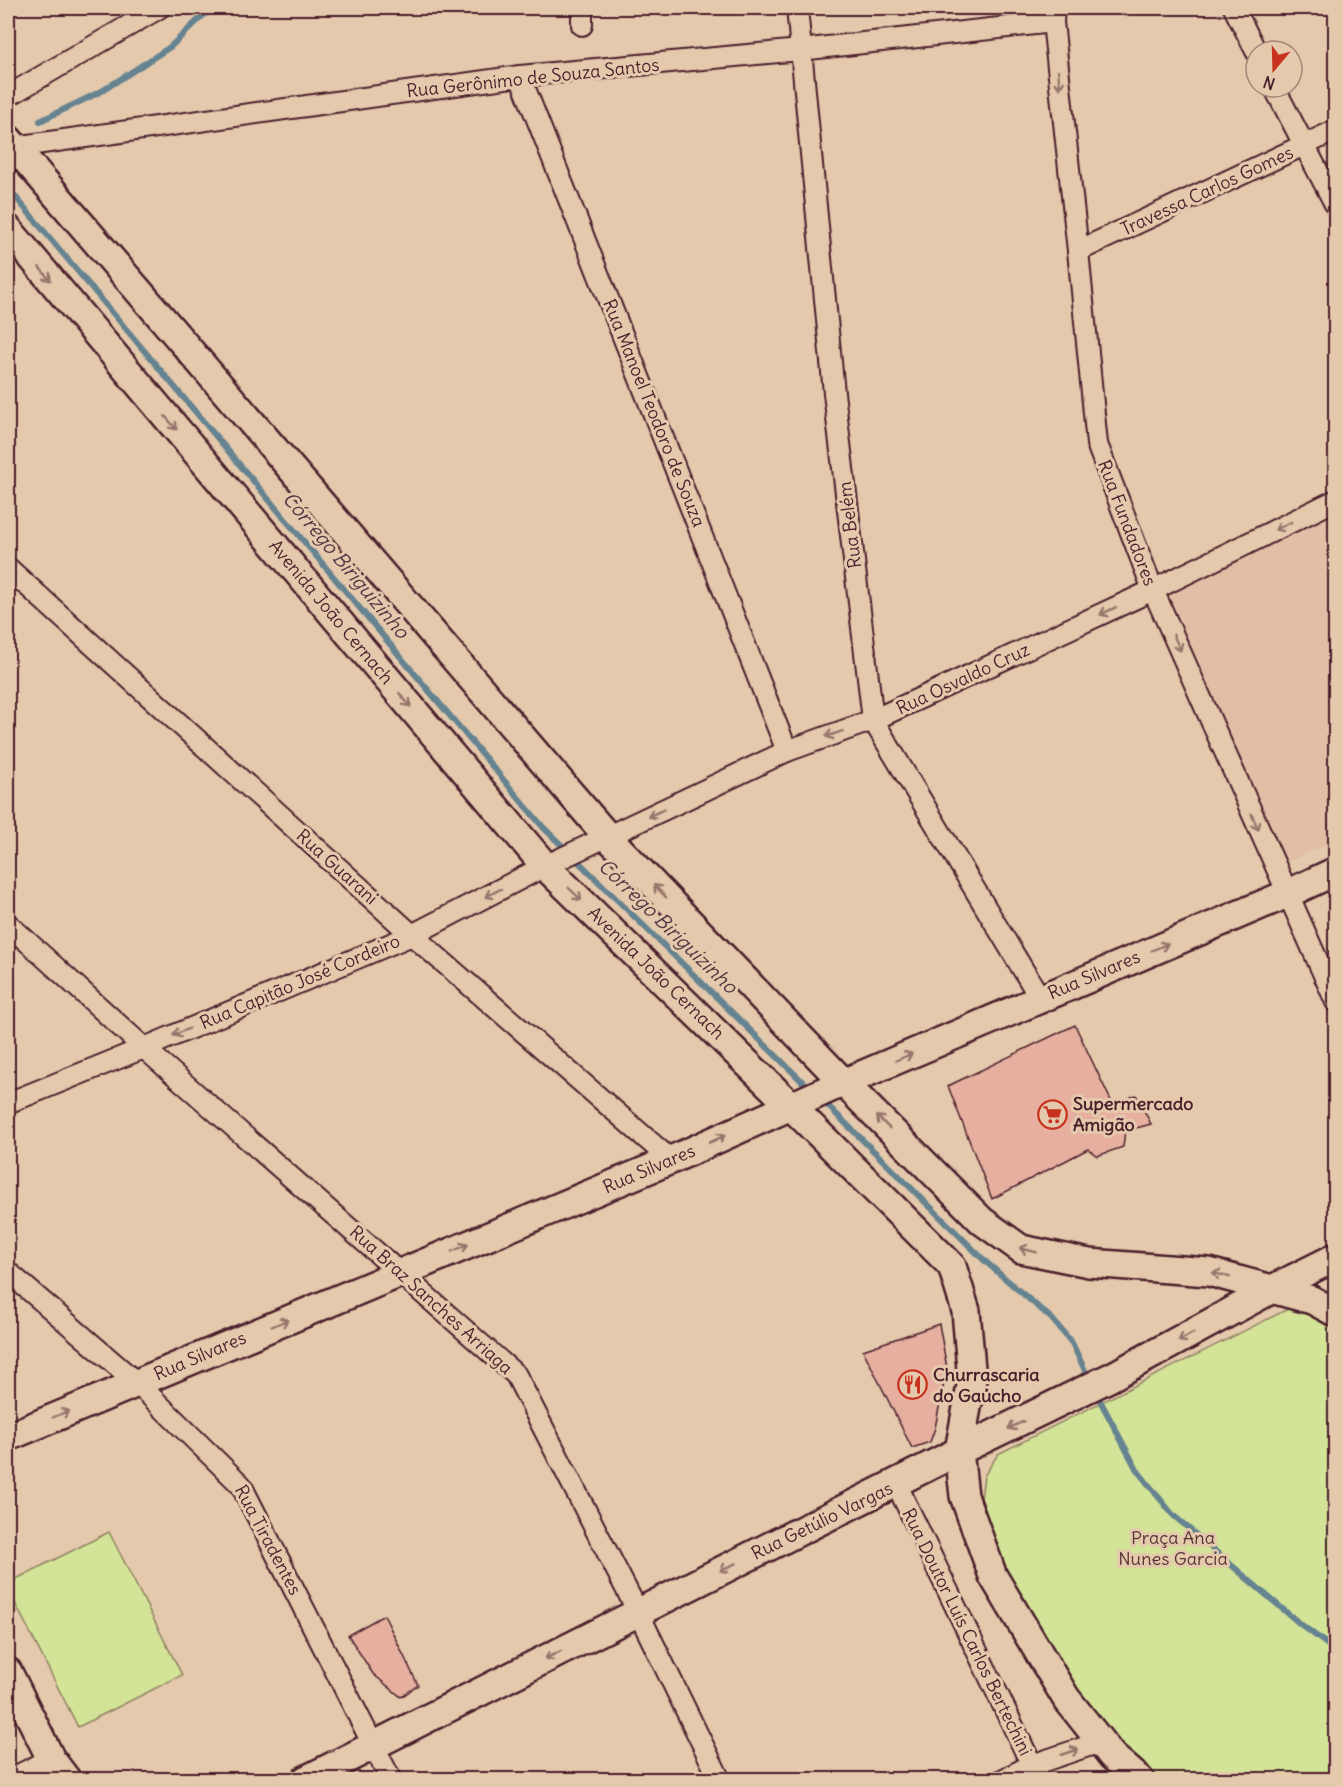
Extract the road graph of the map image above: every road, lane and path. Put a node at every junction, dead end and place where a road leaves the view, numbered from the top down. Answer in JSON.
{"nodes":[{"id":1,"x":159,"y":8,"type":"edge"},
{"id":2,"x":797,"y":8,"type":"edge"},
{"id":3,"x":1234,"y":8,"type":"edge"},
{"id":4,"x":1053,"y":15,"type":"edge"},
{"id":5,"x":1250,"y":39,"type":"edge"},
{"id":6,"x":800,"y":50,"type":"junction"},
{"id":7,"x":520,"y":76,"type":"junction"},
{"id":8,"x":8,"y":96,"type":"edge"},
{"id":9,"x":1280,"y":99,"type":"edge"},
{"id":10,"x":1335,"y":130,"type":"edge"},
{"id":11,"x":11,"y":143,"type":"edge"},
{"id":12,"x":1304,"y":146,"type":"junction"},
{"id":13,"x":1335,"y":206,"type":"edge"},
{"id":14,"x":8,"y":229,"type":"edge"},
{"id":15,"x":1078,"y":251,"type":"junction"},
{"id":16,"x":1335,"y":500,"type":"edge"},
{"id":17,"x":8,"y":568,"type":"edge"},
{"id":18,"x":1153,"y":590,"type":"junction"},
{"id":19,"x":873,"y":720,"type":"junction"},
{"id":20,"x":787,"y":751,"type":"junction"},
{"id":21,"x":596,"y":841,"type":"junction"},
{"id":22,"x":552,"y":863,"type":"junction"},
{"id":23,"x":1335,"y":871,"type":"edge"},
{"id":24,"x":1287,"y":894,"type":"junction"},
{"id":25,"x":8,"y":924,"type":"edge"},
{"id":26,"x":412,"y":935,"type":"junction"},
{"id":27,"x":1040,"y":998,"type":"junction"},
{"id":28,"x":1335,"y":1002,"type":"edge"},
{"id":29,"x":144,"y":1048,"type":"junction"},
{"id":30,"x":837,"y":1086,"type":"junction"},
{"id":31,"x":8,"y":1103,"type":"edge"},
{"id":32,"x":798,"y":1103,"type":"junction"},
{"id":33,"x":671,"y":1160,"type":"junction"},
{"id":34,"x":1335,"y":1257,"type":"edge"},
{"id":35,"x":8,"y":1272,"type":"edge"},
{"id":36,"x":401,"y":1272,"type":"junction"},
{"id":37,"x":1274,"y":1288,"type":"junction"},
{"id":38,"x":1335,"y":1313,"type":"edge"},
{"id":39,"x":137,"y":1383,"type":"junction"},
{"id":40,"x":8,"y":1437,"type":"edge"},
{"id":41,"x":959,"y":1451,"type":"junction"},
{"id":42,"x":896,"y":1484,"type":"junction"},
{"id":43,"x":638,"y":1612,"type":"junction"},
{"id":44,"x":8,"y":1672,"type":"edge"},
{"id":45,"x":1100,"y":1742,"type":"junction"},
{"id":46,"x":374,"y":1746,"type":"junction"},
{"id":47,"x":1035,"y":1772,"type":"edge"},
{"id":48,"x":60,"y":1773,"type":"edge"},
{"id":49,"x":8,"y":1779,"type":"edge"},
{"id":50,"x":305,"y":1779,"type":"edge"},
{"id":51,"x":391,"y":1779,"type":"edge"},
{"id":52,"x":720,"y":1779,"type":"edge"},
{"id":53,"x":1002,"y":1779,"type":"edge"},
{"id":54,"x":1140,"y":1779,"type":"edge"}],
"edges":[{"from":1,"to":8,"type":"street"},
{"from":2,"to":6,"type":"street","name":"Rua Belém"},
{"from":3,"to":5,"type":"street"},
{"from":4,"to":6,"type":"street","name":"Rua Gerônimo de Souza Santos"},
{"from":4,"to":15,"type":"street","name":"Rua Fundadores","one_way":true},
{"from":6,"to":7,"type":"street","name":"Rua Gerônimo de Souza Santos"},
{"from":6,"to":19,"type":"street","name":"Rua Belém"},
{"from":7,"to":11,"type":"street","name":"Rua Gerônimo de Souza Santos"},
{"from":7,"to":20,"type":"street","name":"Rua Manoel Teodoro de Souza"},
{"from":9,"to":12,"type":"street"},
{"from":10,"to":12,"type":"street","name":"Travessa Carlos Gomes"},
{"from":11,"to":21,"type":"main road"},
{"from":12,"to":13,"type":"street"},
{"from":12,"to":15,"type":"street","name":"Travessa Carlos Gomes"},
{"from":14,"to":22,"type":"main road","name":"Avenida João Cernach","one_way":true},
{"from":15,"to":18,"type":"street","name":"Rua Fundadores"},
{"from":16,"to":18,"type":"street","name":"Rua Osvaldo Cruz","one_way":true},
{"from":17,"to":26,"type":"street","name":"Rua Guarani"},
{"from":18,"to":19,"type":"street","name":"Rua Osvaldo Cruz","one_way":true},
{"from":18,"to":24,"type":"street","name":"Rua Fundadores","one_way":true},
{"from":19,"to":20,"type":"street","name":"Rua Osvaldo Cruz","one_way":true},
{"from":19,"to":27,"type":"street","name":"Rua Belém"},
{"from":20,"to":21,"type":"street","name":"Rua Osvaldo Cruz","one_way":true},
{"from":21,"to":22,"type":"street","name":"Rua Capitão José Cordeiro"},
{"from":30,"to":21,"type":"main road","one_way":true},
{"from":22,"to":26,"type":"street","name":"Rua Capitão José Cordeiro","one_way":true},
{"from":22,"to":32,"type":"main road","name":"Avenida João Cernach","one_way":true},
{"from":23,"to":24,"type":"main road","name":"Rua Silvares"},
{"from":27,"to":24,"type":"main road","name":"Rua Silvares","one_way":true},
{"from":24,"to":28,"type":"street","name":"Rua Fundadores"},
{"from":25,"to":29,"type":"street","name":"Rua Braz Sanches Arriaga"},
{"from":26,"to":29,"type":"street","name":"Rua Capitão José Cordeiro","one_way":true},
{"from":26,"to":33,"type":"street","name":"Rua Guarani"},
{"from":30,"to":27,"type":"main road","name":"Rua Silvares","one_way":true},
{"from":29,"to":31,"type":"street","name":"Rua Capitão José Cordeiro"},
{"from":29,"to":36,"type":"street","name":"Rua Braz Sanches Arriaga"},
{"from":30,"to":32,"type":"main road","name":"Rua Silvares"},
{"from":37,"to":30,"type":"main road","one_way":true},
{"from":33,"to":32,"type":"main road","name":"Rua Silvares","one_way":true},
{"from":32,"to":41,"type":"main road","name":"Avenida João Cernach"},
{"from":36,"to":33,"type":"main road","name":"Rua Silvares","one_way":true},
{"from":34,"to":37,"type":"main road","name":"Rua Getúlio Vargas"},
{"from":35,"to":39,"type":"street","name":"Rua Tiradentes"},
{"from":39,"to":36,"type":"main road","name":"Rua Silvares","one_way":true},
{"from":36,"to":43,"type":"street","name":"Rua Braz Sanches Arriaga"},
{"from":37,"to":38,"type":"main road"},
{"from":37,"to":41,"type":"main road","name":"Rua Getúlio Vargas","one_way":true},
{"from":40,"to":39,"type":"main road","name":"Rua Silvares","one_way":true},
{"from":39,"to":46,"type":"street","name":"Rua Tiradentes"},
{"from":41,"to":42,"type":"main road","name":"Rua Getúlio Vargas"},
{"from":41,"to":45,"type":"main road","name":"Avenida João Cernach"},
{"from":42,"to":43,"type":"main road","name":"Rua Getúlio Vargas","one_way":true},
{"from":42,"to":47,"type":"street","name":"Rua Doutor Luís Carlos Bertechini"},
{"from":43,"to":46,"type":"main road","name":"Rua Getúlio Vargas","one_way":true},
{"from":43,"to":52,"type":"street","name":"Rua Braz Sanches Arriaga"},
{"from":44,"to":48,"type":"main road"},
{"from":47,"to":45,"type":"street","one_way":true},
{"from":45,"to":54,"type":"main road","name":"Avenida João Cernach"},
{"from":46,"to":50,"type":"main road","name":"Rua Getúlio Vargas"},
{"from":46,"to":51,"type":"street","name":"Rua Tiradentes"},
{"from":47,"to":53,"type":"street"},
{"from":48,"to":49,"type":"street"}]}
